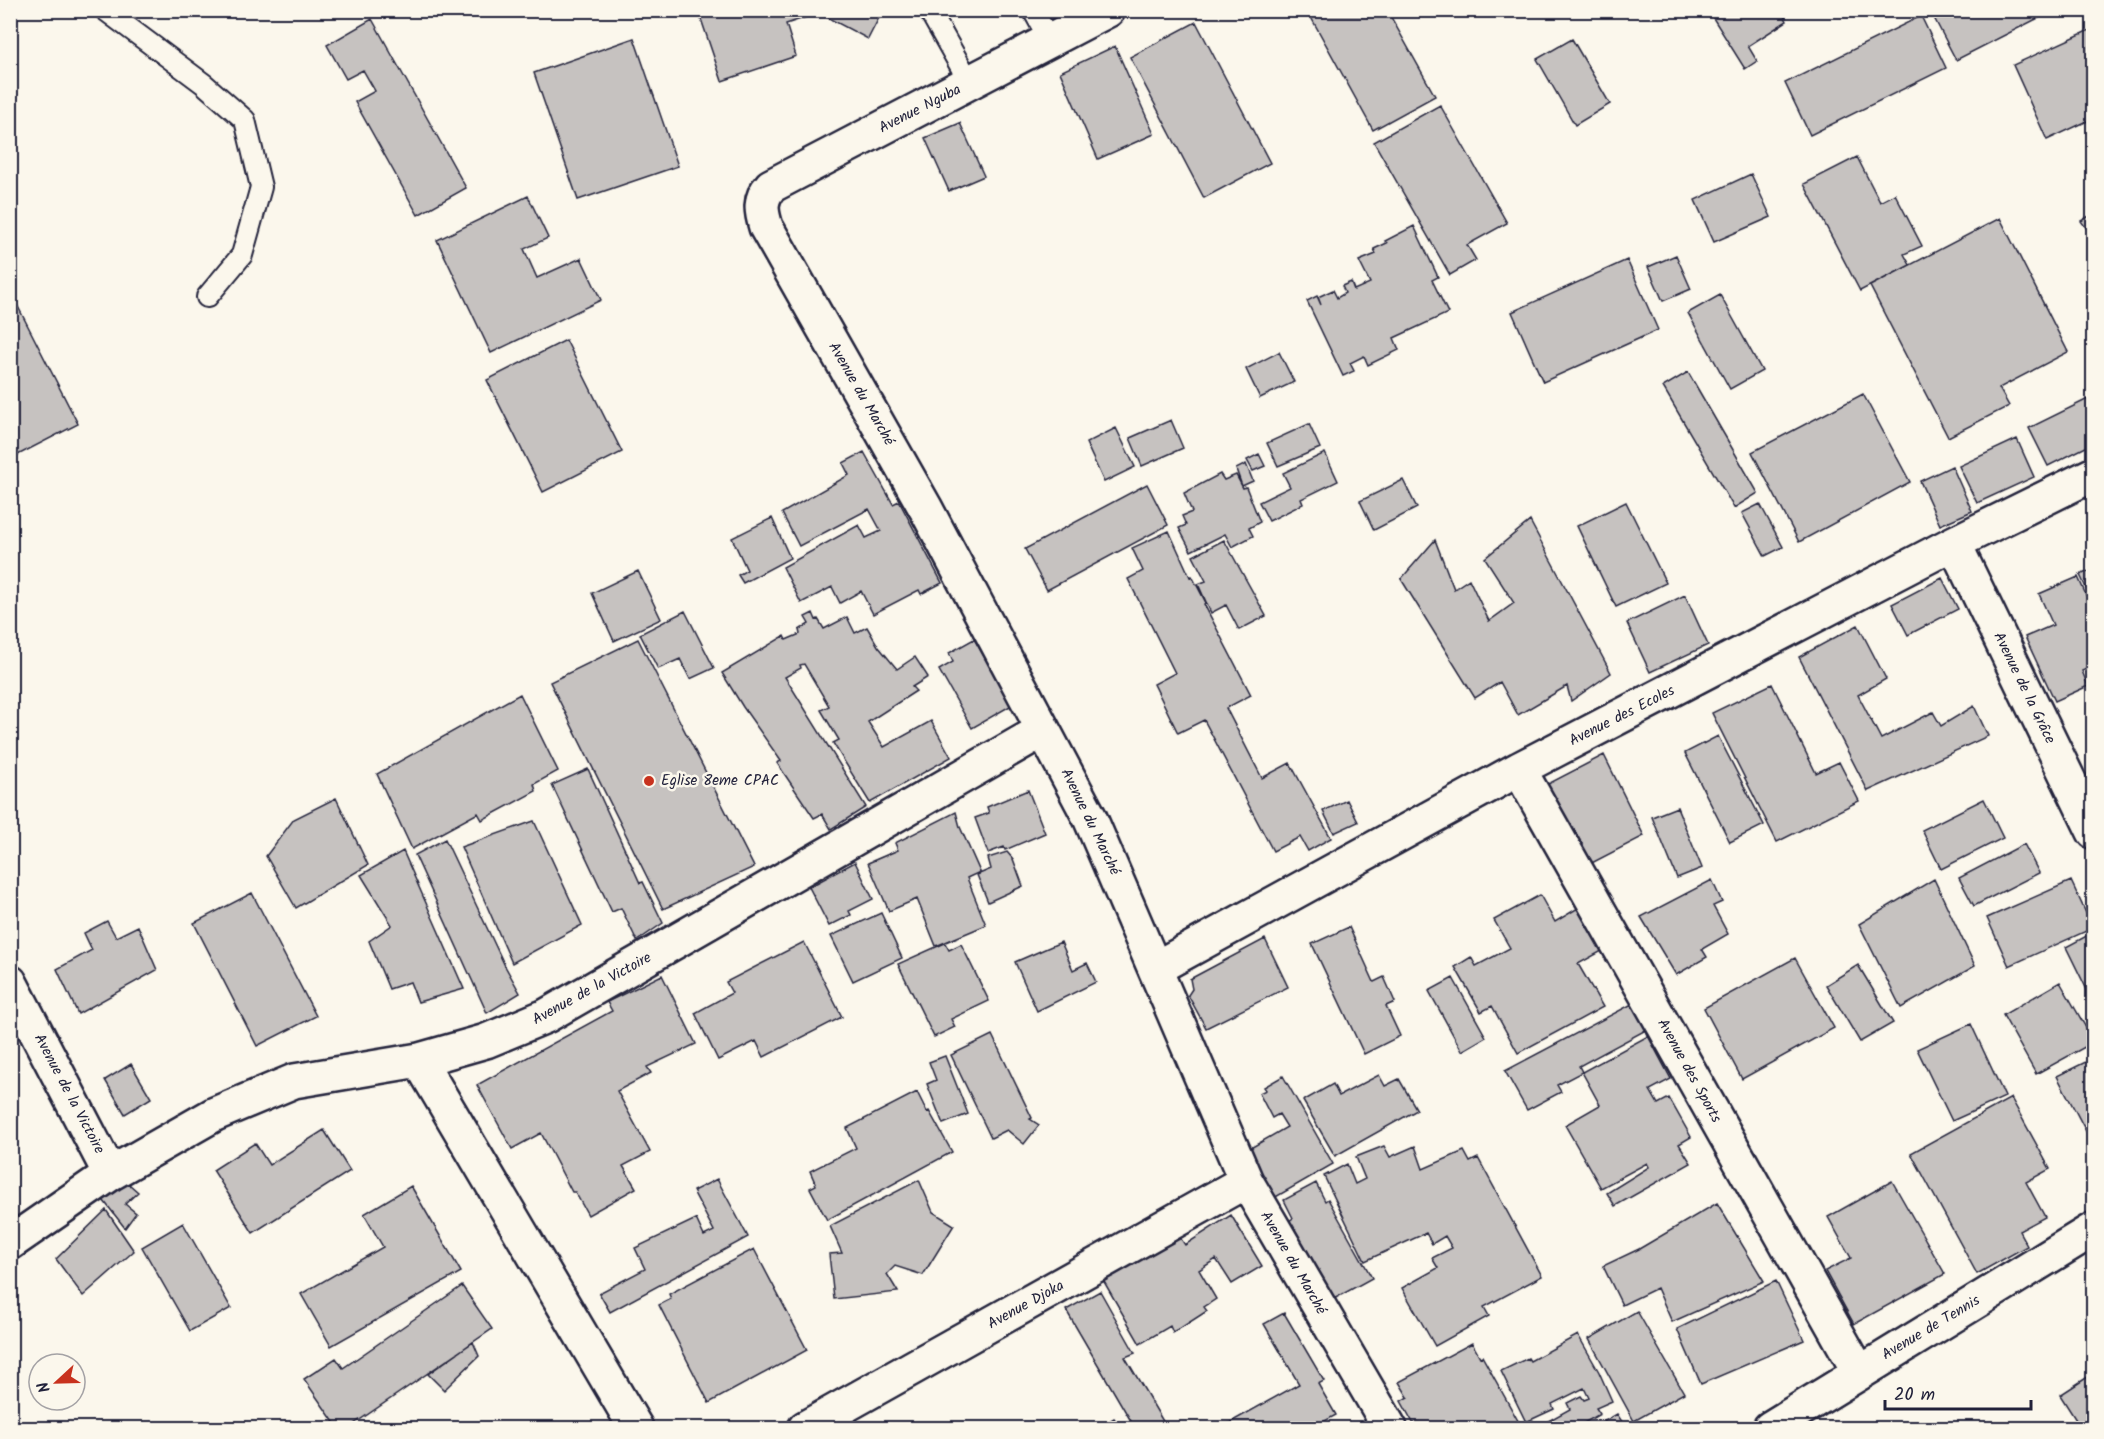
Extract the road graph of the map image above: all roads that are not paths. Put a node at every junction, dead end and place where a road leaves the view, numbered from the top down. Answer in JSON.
{"nodes":[{"id":1,"x":105,"y":10,"type":"edge"},
{"id":2,"x":929,"y":10,"type":"edge"},
{"id":3,"x":1033,"y":10,"type":"edge"},
{"id":4,"x":1108,"y":10,"type":"edge"},
{"id":5,"x":1050,"y":41,"type":"junction"},
{"id":6,"x":970,"y":82,"type":"junction"},
{"id":7,"x":766,"y":227,"type":"joint"},
{"id":8,"x":207,"y":297,"type":"dead end"},
{"id":9,"x":2094,"y":474,"type":"edge"},
{"id":10,"x":1954,"y":543,"type":"junction"},
{"id":11,"x":1043,"y":730,"type":"junction"},
{"id":12,"x":1519,"y":769,"type":"junction"},
{"id":13,"x":2094,"y":832,"type":"edge"},
{"id":14,"x":1156,"y":968,"type":"junction"},
{"id":15,"x":10,"y":982,"type":"edge"},
{"id":16,"x":419,"y":1060,"type":"junction"},
{"id":17,"x":110,"y":1174,"type":"junction"},
{"id":18,"x":1246,"y":1181,"type":"junction"},
{"id":19,"x":2094,"y":1229,"type":"edge"},
{"id":20,"x":10,"y":1243,"type":"edge"},
{"id":21,"x":1859,"y":1372,"type":"junction"},
{"id":22,"x":636,"y":1428,"type":"edge"},
{"id":23,"x":805,"y":1428,"type":"edge"},
{"id":24,"x":1390,"y":1428,"type":"edge"},
{"id":25,"x":1770,"y":1428,"type":"edge"}],
"edges":[{"from":1,"to":8,"type":"lane"},
{"from":2,"to":6,"type":"lane"},
{"from":3,"to":5,"type":"lane"},
{"from":4,"to":5,"type":"street","name":"Avenue Nguba"},
{"from":5,"to":6,"type":"street","name":"Avenue Nguba"},
{"from":6,"to":7,"type":"street","name":"Avenue Nguba"},
{"from":7,"to":11,"type":"street","name":"Avenue du Marché"},
{"from":9,"to":10,"type":"street","name":"Avenue des Ecoles"},
{"from":10,"to":12,"type":"street","name":"Avenue des Ecoles"},
{"from":10,"to":13,"type":"street","name":"Avenue de la Grâce"},
{"from":11,"to":14,"type":"street","name":"Avenue du Marché"},
{"from":11,"to":16,"type":"street","name":"Avenue de la Victoire"},
{"from":12,"to":14,"type":"street","name":"Avenue des Ecoles"},
{"from":12,"to":21,"type":"street","name":"Avenue des Sports"},
{"from":14,"to":18,"type":"street","name":"Avenue du Marché"},
{"from":15,"to":17,"type":"street","name":"Avenue de la Victoire"},
{"from":16,"to":17,"type":"street","name":"Avenue de la Victoire"},
{"from":16,"to":22,"type":"street"},
{"from":17,"to":20,"type":"street","name":"Avenue de la Victoire"},
{"from":18,"to":23,"type":"street","name":"Avenue Djoka"},
{"from":18,"to":24,"type":"street","name":"Avenue du Marché"},
{"from":19,"to":21,"type":"street","name":"Avenue de Tennis"},
{"from":21,"to":25,"type":"street","name":"Avenue de Tennis"}]}
